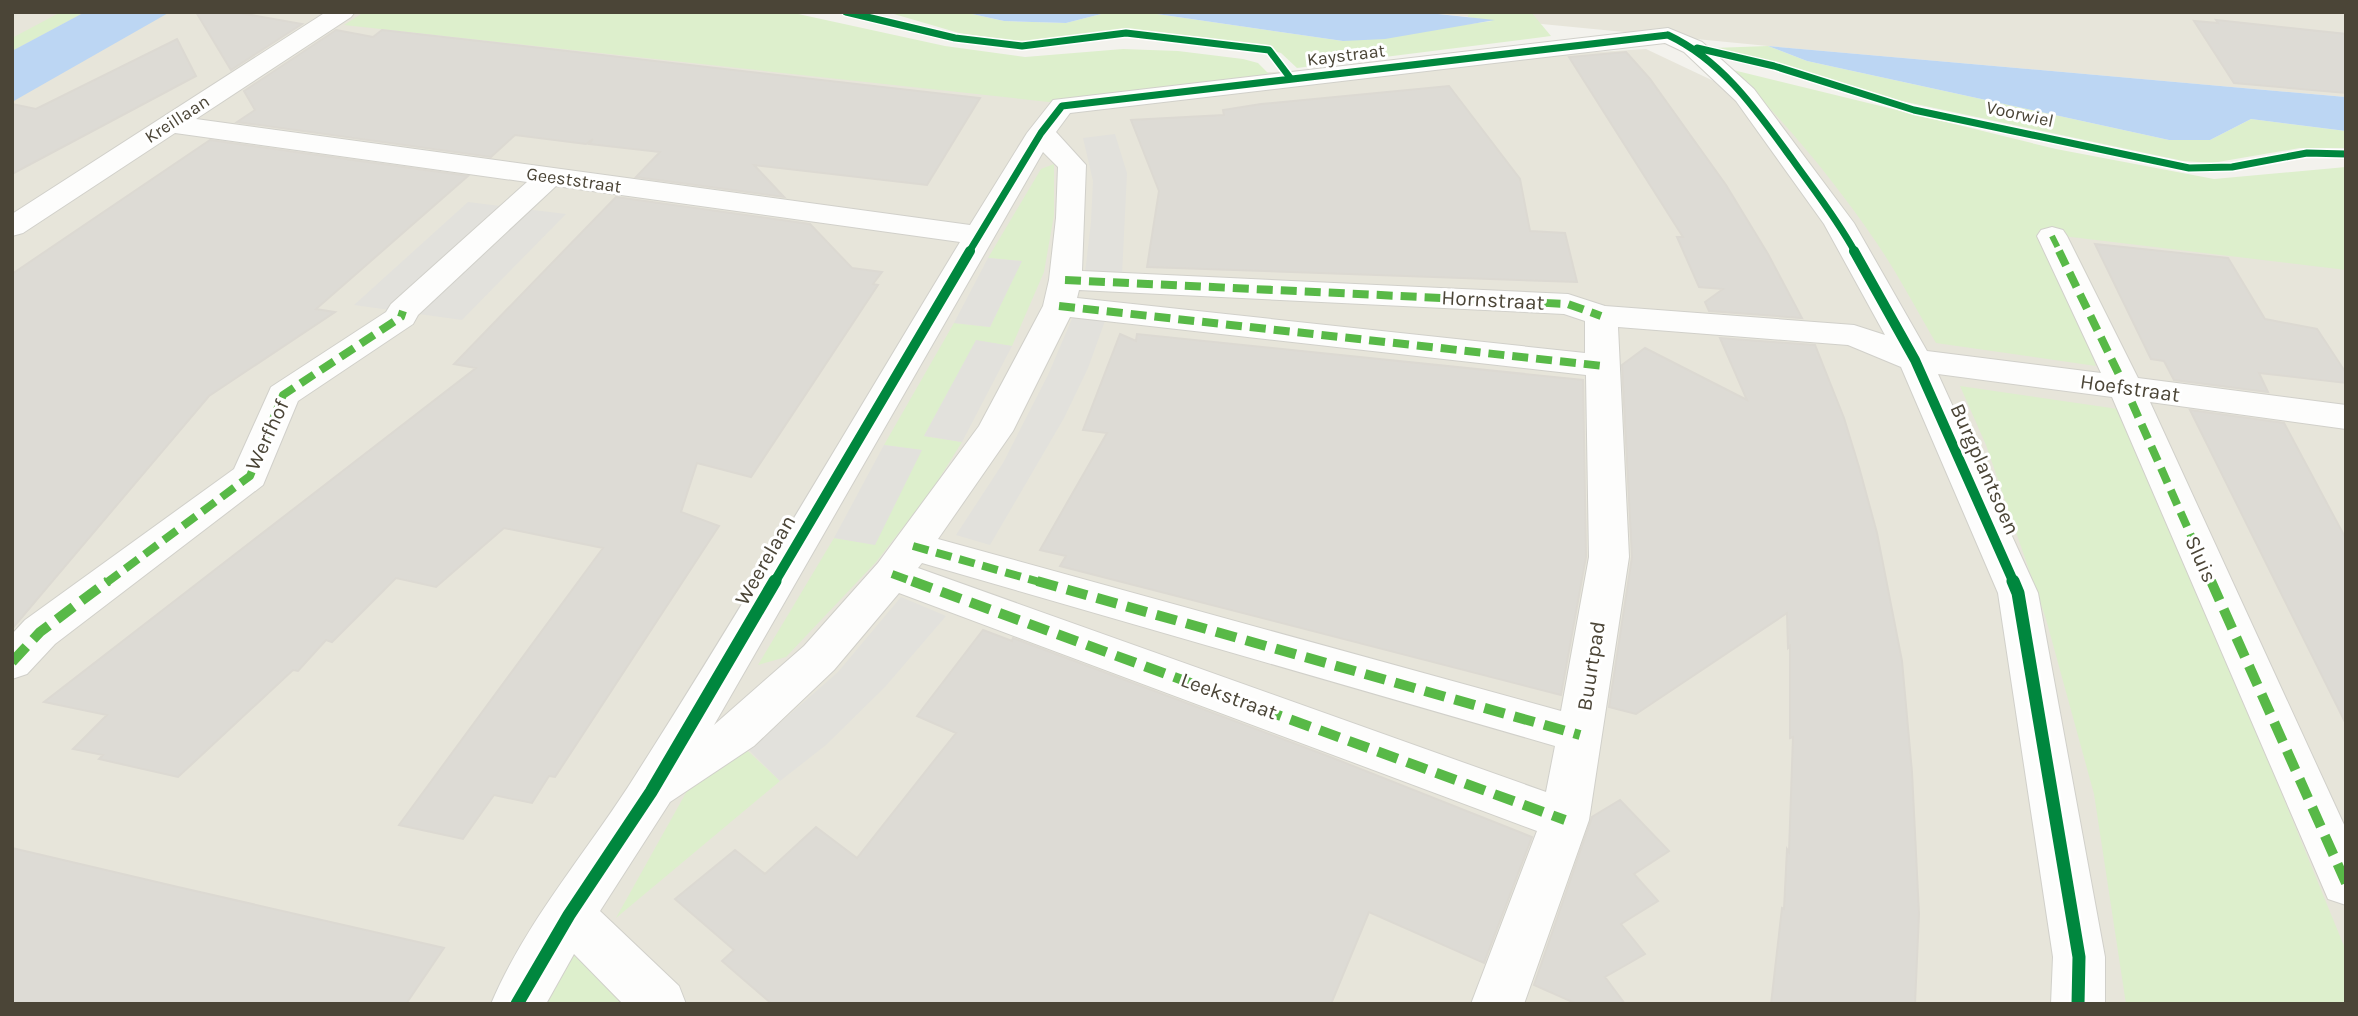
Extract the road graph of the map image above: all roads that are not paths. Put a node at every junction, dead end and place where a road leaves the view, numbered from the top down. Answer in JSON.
{"nodes":[{"id":1,"x":343,"y":12,"type":"edge"},
{"id":2,"x":1668,"y":35,"type":"joint"},
{"id":3,"x":169,"y":124,"type":"junction"},
{"id":4,"x":1041,"y":133,"type":"junction"},
{"id":5,"x":549,"y":177,"type":"junction"},
{"id":6,"x":12,"y":227,"type":"edge"},
{"id":7,"x":979,"y":235,"type":"junction"},
{"id":8,"x":2052,"y":236,"type":"dead end"},
{"id":9,"x":1062,"y":293,"type":"junction"},
{"id":10,"x":1601,"y":316,"type":"junction"},
{"id":11,"x":1915,"y":360,"type":"junction"},
{"id":12,"x":1604,"y":366,"type":"junction"},
{"id":13,"x":2125,"y":387,"type":"junction"},
{"id":14,"x":2346,"y":417,"type":"edge"},
{"id":15,"x":902,"y":560,"type":"junction"},
{"id":16,"x":12,"y":662,"type":"edge"},
{"id":17,"x":1580,"y":735,"type":"junction"},
{"id":18,"x":651,"y":792,"type":"junction"},
{"id":19,"x":1565,"y":820,"type":"junction"},
{"id":20,"x":2345,"y":882,"type":"edge"},
{"id":21,"x":569,"y":915,"type":"junction"},
{"id":22,"x":517,"y":1004,"type":"edge"},
{"id":23,"x":660,"y":1004,"type":"edge"},
{"id":24,"x":1497,"y":1004,"type":"edge"},
{"id":25,"x":2078,"y":1004,"type":"edge"}],
"edges":[{"from":1,"to":3,"type":"street","name":"Kreillaan"},
{"from":2,"to":4,"type":"street","name":"Kaystraat"},
{"from":2,"to":11,"type":"street","name":"Burgplantsoen"},
{"from":3,"to":5,"type":"street","name":"Geeststraat"},
{"from":3,"to":6,"type":"street","name":"Kreillaan"},
{"from":4,"to":7,"type":"street","name":"Weerelaan"},
{"from":4,"to":9,"type":"street","name":"Weerelaan"},
{"from":5,"to":7,"type":"street","name":"Geeststraat"},
{"from":5,"to":16,"type":"street","name":"Werfhof"},
{"from":7,"to":18,"type":"street","name":"Weerelaan"},
{"from":8,"to":13,"type":"street","name":"Sluis"},
{"from":9,"to":10,"type":"street","name":"Hornstraat"},
{"from":9,"to":12,"type":"street"},
{"from":9,"to":15,"type":"street","name":"Weerelaan"},
{"from":10,"to":11,"type":"street","name":"Hornstraat"},
{"from":10,"to":12,"type":"street","name":"Buurtpad"},
{"from":11,"to":13,"type":"street","name":"Hoefstraat"},
{"from":11,"to":25,"type":"street","name":"Burgplantsoen"},
{"from":12,"to":17,"type":"street","name":"Buurtpad"},
{"from":13,"to":14,"type":"street","name":"Hoefstraat"},
{"from":13,"to":20,"type":"street","name":"Sluis"},
{"from":15,"to":17,"type":"street"},
{"from":15,"to":18,"type":"street","name":"Weerelaan"},
{"from":15,"to":19,"type":"street","name":"Leekstraat"},
{"from":17,"to":19,"type":"street","name":"Buurtpad"},
{"from":18,"to":21,"type":"street","name":"Weerelaan"},
{"from":19,"to":24,"type":"street","name":"Buurtpad"},
{"from":21,"to":22,"type":"street","name":"Weerelaan"},
{"from":21,"to":23,"type":"street"}]}
